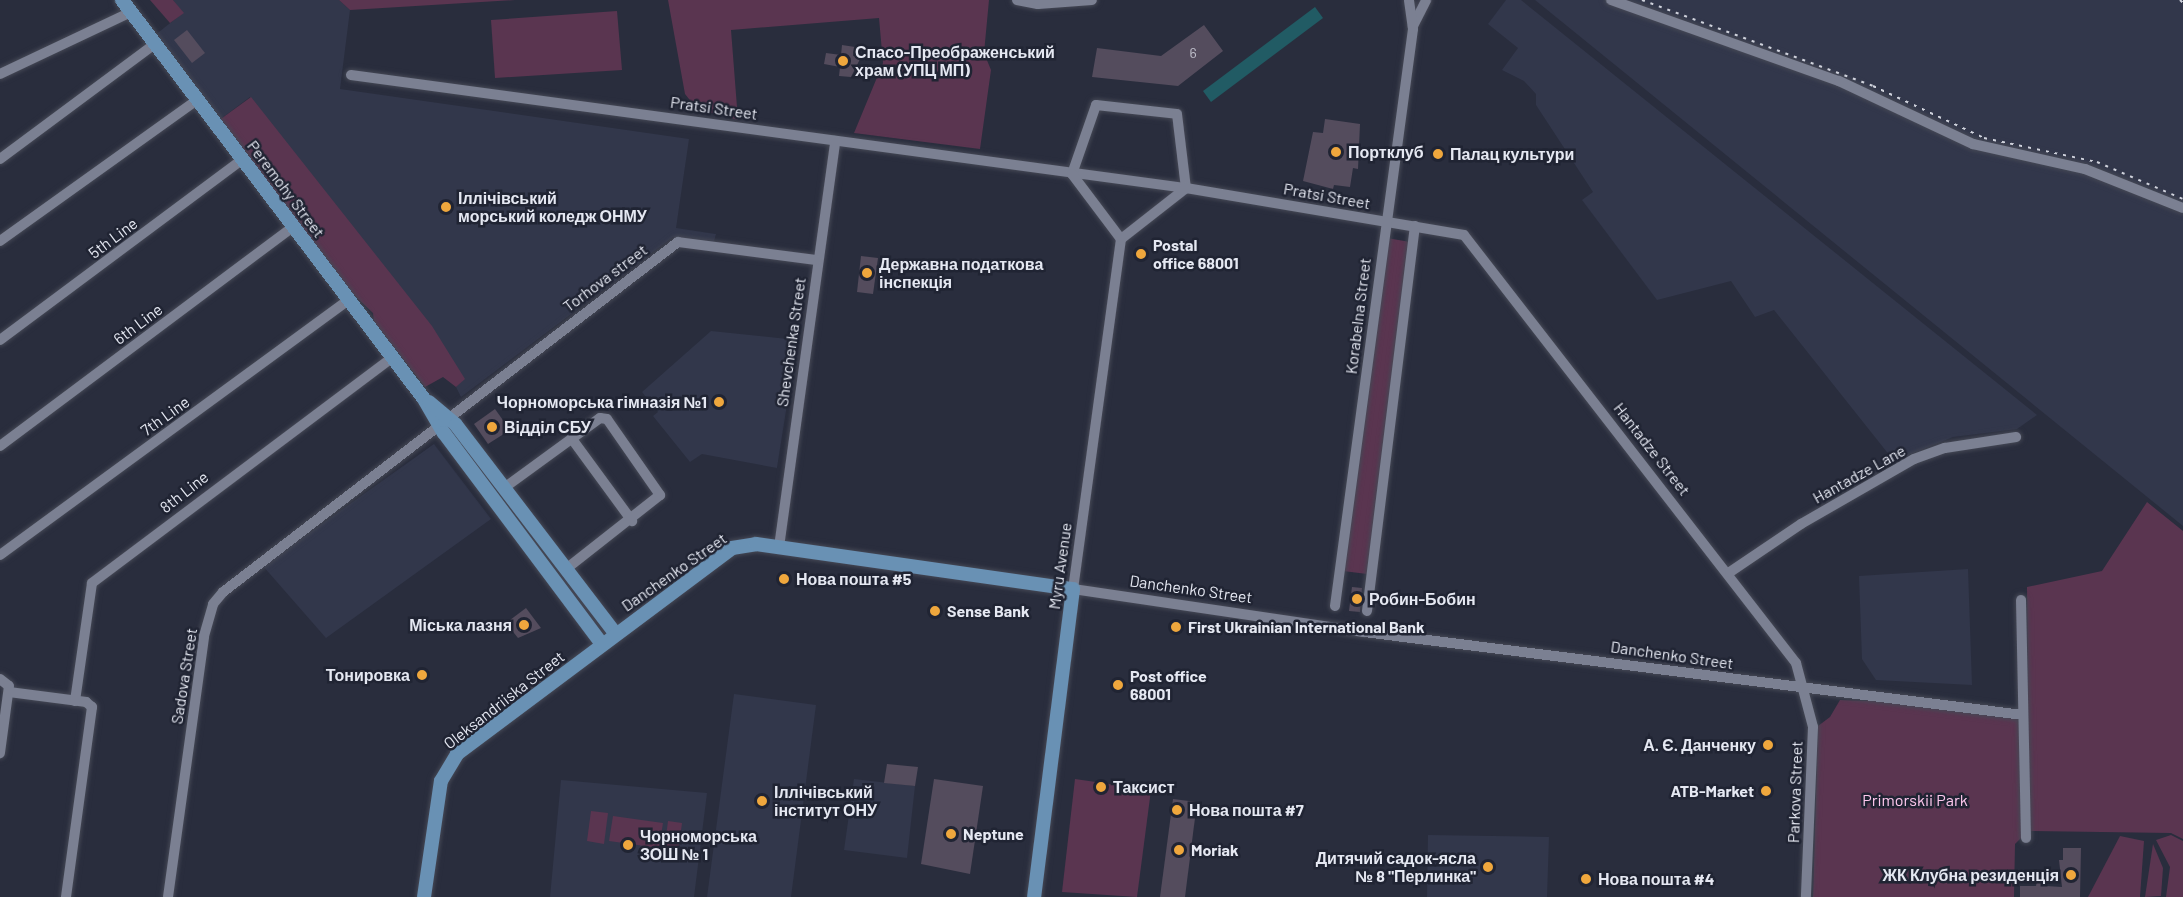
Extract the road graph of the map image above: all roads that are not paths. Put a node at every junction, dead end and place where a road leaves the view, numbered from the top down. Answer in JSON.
{"nodes":[{"id":1,"x":122,"y":0,"type":"edge"},
{"id":2,"x":1017,"y":0,"type":"edge"},
{"id":3,"x":1092,"y":0,"type":"edge"},
{"id":4,"x":1409,"y":0,"type":"edge"},
{"id":5,"x":1416,"y":0,"type":"edge"},
{"id":6,"x":1424,"y":0,"type":"edge"},
{"id":7,"x":1611,"y":0,"type":"edge"},
{"id":8,"x":131,"y":12,"type":"junction"},
{"id":9,"x":1413,"y":29,"type":"junction"},
{"id":10,"x":156,"y":43,"type":"junction"},
{"id":11,"x":0,"y":74,"type":"edge"},
{"id":12,"x":351,"y":75,"type":"dead end"},
{"id":13,"x":198,"y":99,"type":"junction"},
{"id":14,"x":835,"y":141,"type":"junction"},
{"id":15,"x":0,"y":159,"type":"edge"},
{"id":16,"x":243,"y":159,"type":"junction"},
{"id":17,"x":1072,"y":174,"type":"junction"},
{"id":18,"x":1186,"y":188,"type":"junction"},
{"id":19,"x":2183,"y":208,"type":"edge"},
{"id":20,"x":1385,"y":221,"type":"junction"},
{"id":21,"x":294,"y":226,"type":"junction"},
{"id":22,"x":1415,"y":226,"type":"junction"},
{"id":23,"x":1464,"y":236,"type":"joint"},
{"id":24,"x":1121,"y":239,"type":"junction"},
{"id":25,"x":0,"y":241,"type":"edge"},
{"id":26,"x":818,"y":260,"type":"junction"},
{"id":27,"x":349,"y":300,"type":"junction"},
{"id":28,"x":0,"y":340,"type":"edge"},
{"id":29,"x":393,"y":357,"type":"junction"},
{"id":30,"x":442,"y":420,"type":"junction"},
{"id":31,"x":2016,"y":437,"type":"dead end"},
{"id":32,"x":572,"y":439,"type":"junction"},
{"id":33,"x":0,"y":446,"type":"edge"},
{"id":34,"x":504,"y":488,"type":"junction"},
{"id":35,"x":632,"y":521,"type":"junction"},
{"id":36,"x":779,"y":547,"type":"junction"},
{"id":37,"x":0,"y":555,"type":"edge"},
{"id":38,"x":566,"y":569,"type":"junction"},
{"id":39,"x":1730,"y":572,"type":"junction"},
{"id":40,"x":1073,"y":589,"type":"junction"},
{"id":41,"x":2021,"y":600,"type":"dead end"},
{"id":42,"x":1335,"y":606,"type":"dead end"},
{"id":43,"x":1366,"y":611,"type":"dead end"},
{"id":44,"x":616,"y":634,"type":"junction"},
{"id":45,"x":602,"y":644,"type":"junction"},
{"id":46,"x":0,"y":679,"type":"edge"},
{"id":47,"x":1806,"y":688,"type":"junction"},
{"id":48,"x":9,"y":692,"type":"junction"},
{"id":49,"x":75,"y":701,"type":"junction"},
{"id":50,"x":2023,"y":715,"type":"junction"},
{"id":51,"x":0,"y":753,"type":"edge"},
{"id":52,"x":2026,"y":838,"type":"dead end"},
{"id":53,"x":66,"y":897,"type":"edge"},
{"id":54,"x":168,"y":897,"type":"edge"},
{"id":55,"x":424,"y":897,"type":"edge"},
{"id":56,"x":1034,"y":897,"type":"edge"},
{"id":57,"x":1806,"y":897,"type":"edge"}],
"edges":[{"from":1,"to":8,"type":"main road","name":"Peremohy Street"},
{"from":2,"to":3,"type":"street"},
{"from":4,"to":9,"type":"street"},
{"from":5,"to":6,"type":"street"},
{"from":6,"to":9,"type":"street"},
{"from":7,"to":19,"type":"street"},
{"from":8,"to":10,"type":"main road","name":"Peremohy Street"},
{"from":8,"to":11,"type":"street"},
{"from":9,"to":20,"type":"street","name":"Korabelna Street"},
{"from":10,"to":13,"type":"main road","name":"Peremohy Street"},
{"from":10,"to":15,"type":"street"},
{"from":12,"to":14,"type":"street","name":"Pratsi Street"},
{"from":13,"to":16,"type":"main road","name":"Peremohy Street"},
{"from":13,"to":25,"type":"street"},
{"from":14,"to":17,"type":"street","name":"Pratsi Street"},
{"from":14,"to":26,"type":"street","name":"Shevchenka Street"},
{"from":16,"to":21,"type":"main road","name":"Peremohy Street"},
{"from":16,"to":28,"type":"street","name":"5th Line"},
{"from":17,"to":18,"type":"street","name":"Pratsi Street"},
{"from":17,"to":18,"type":"street"},
{"from":17,"to":24,"type":"street"},
{"from":18,"to":20,"type":"street","name":"Pratsi Street"},
{"from":18,"to":24,"type":"street"},
{"from":20,"to":22,"type":"street","name":"Pratsi Street"},
{"from":20,"to":42,"type":"street","name":"Korabelna Street"},
{"from":21,"to":27,"type":"main road","name":"Peremohy Street"},
{"from":21,"to":33,"type":"street","name":"6th Line"},
{"from":22,"to":23,"type":"street","name":"Pratsi Street"},
{"from":22,"to":43,"type":"street"},
{"from":23,"to":39,"type":"street","name":"Hantadze Street"},
{"from":24,"to":40,"type":"street","name":"Myru Avenue"},
{"from":26,"to":30,"type":"street","name":"Torhova street"},
{"from":26,"to":36,"type":"street","name":"Shevchenka Street"},
{"from":27,"to":29,"type":"main road","name":"Peremohy Street"},
{"from":27,"to":37,"type":"street","name":"7th Line"},
{"from":29,"to":30,"type":"main road","name":"Peremohy Street"},
{"from":29,"to":49,"type":"street","name":"8th Line"},
{"from":30,"to":34,"type":"main road","name":"Peremohy Street"},
{"from":30,"to":45,"type":"main road","name":"Peremohy Street"},
{"from":30,"to":54,"type":"street","name":"Sadova Street"},
{"from":31,"to":39,"type":"street","name":"Hantadze Lane"},
{"from":32,"to":34,"type":"street"},
{"from":32,"to":35,"type":"street"},
{"from":32,"to":35,"type":"street"},
{"from":34,"to":38,"type":"main road","name":"Peremohy Street"},
{"from":35,"to":38,"type":"street"},
{"from":36,"to":40,"type":"main road","name":"Danchenko Street"},
{"from":36,"to":44,"type":"main road","name":"Danchenko Street"},
{"from":38,"to":44,"type":"main road","name":"Peremohy Street"},
{"from":39,"to":47,"type":"street","name":"Hantadze Street"},
{"from":40,"to":47,"type":"street","name":"Danchenko Street"},
{"from":40,"to":56,"type":"main road","name":"Myru Avenue"},
{"from":41,"to":50,"type":"street"},
{"from":44,"to":45,"type":"main road","name":"Danchenko Street"},
{"from":45,"to":55,"type":"main road","name":"Oleksandriiska Street"},
{"from":46,"to":48,"type":"street"},
{"from":47,"to":50,"type":"street","name":"Danchenko Street"},
{"from":47,"to":57,"type":"street","name":"Parkova Street"},
{"from":48,"to":49,"type":"street"},
{"from":48,"to":51,"type":"street"},
{"from":49,"to":53,"type":"street"},
{"from":50,"to":52,"type":"street"}]}
